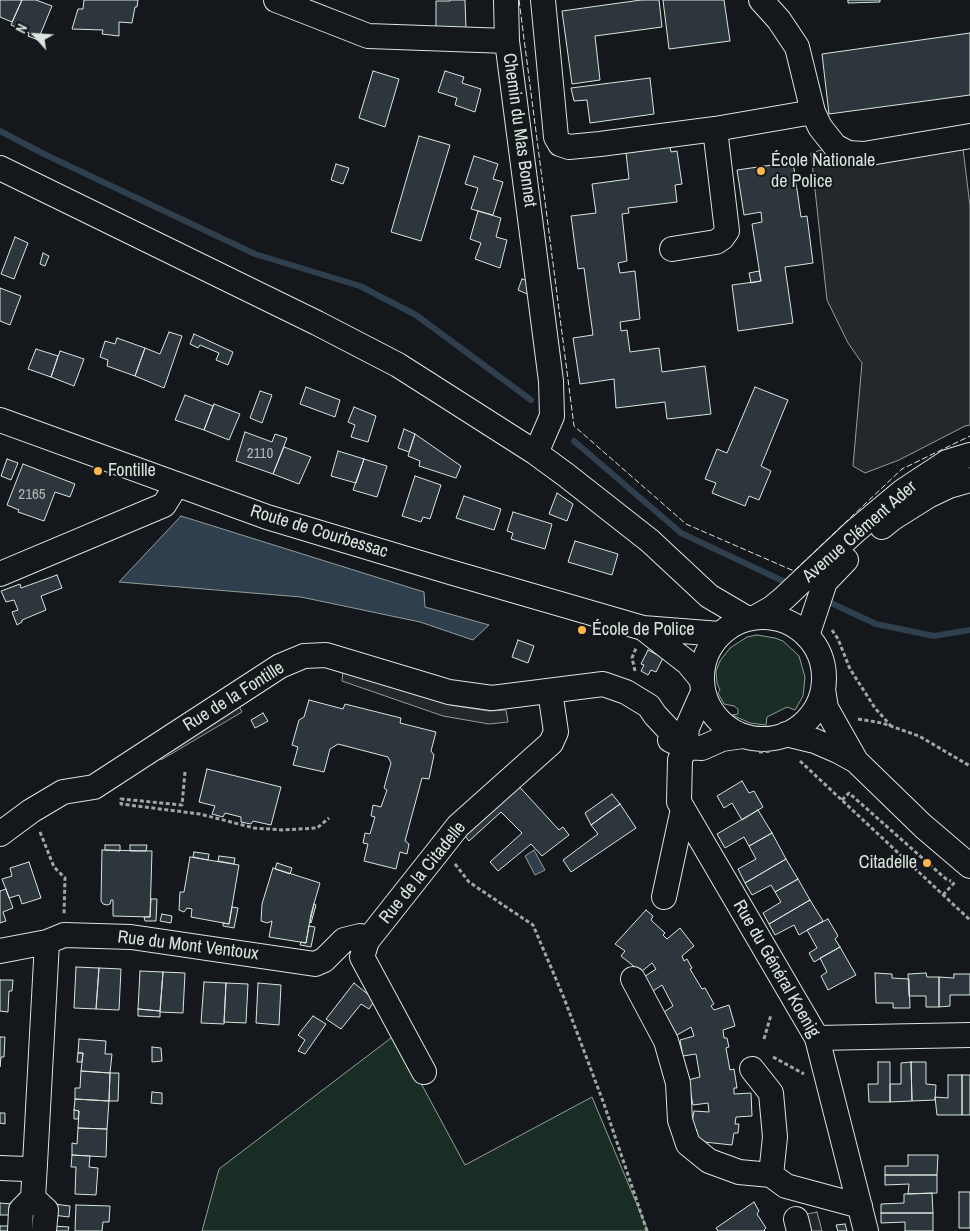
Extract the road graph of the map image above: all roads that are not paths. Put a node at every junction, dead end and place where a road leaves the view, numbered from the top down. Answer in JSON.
{"nodes":[{"id":1,"x":276,"y":0,"type":"edge"},
{"id":2,"x":506,"y":0,"type":"edge"},
{"id":3,"x":543,"y":0,"type":"edge"},
{"id":4,"x":761,"y":0,"type":"edge"},
{"id":5,"x":507,"y":41,"type":"junction"},
{"id":6,"x":814,"y":112,"type":"junction"},
{"id":7,"x":715,"y":129,"type":"junction"},
{"id":8,"x":970,"y":136,"type":"edge"},
{"id":9,"x":0,"y":168,"type":"edge"},
{"id":10,"x":672,"y":249,"type":"dead end"},
{"id":11,"x":0,"y":420,"type":"edge"},
{"id":12,"x":536,"y":453,"type":"junction"},
{"id":13,"x":970,"y":455,"type":"edge"},
{"id":14,"x":970,"y":480,"type":"edge"},
{"id":15,"x":177,"y":484,"type":"junction"},
{"id":16,"x":0,"y":574,"type":"edge"},
{"id":17,"x":710,"y":596,"type":"junction"},
{"id":18,"x":752,"y":618,"type":"junction"},
{"id":19,"x":643,"y":628,"type":"junction"},
{"id":20,"x":722,"y":633,"type":"junction"},
{"id":21,"x":807,"y":636,"type":"junction"},
{"id":22,"x":702,"y":686,"type":"junction"},
{"id":23,"x":823,"y":689,"type":"junction"},
{"id":24,"x":550,"y":691,"type":"junction"},
{"id":25,"x":780,"y":743,"type":"junction"},
{"id":26,"x":748,"y":744,"type":"junction"},
{"id":27,"x":685,"y":747,"type":"junction"},
{"id":28,"x":856,"y":761,"type":"junction"},
{"id":29,"x":683,"y":809,"type":"junction"},
{"id":30,"x":0,"y":834,"type":"edge"},
{"id":31,"x":962,"y":874,"type":"edge"},
{"id":32,"x":664,"y":897,"type":"dead end"},
{"id":33,"x":367,"y":941,"type":"junction"},
{"id":34,"x":48,"y":942,"type":"junction"},
{"id":35,"x":0,"y":951,"type":"edge"},
{"id":36,"x":633,"y":979,"type":"dead end"},
{"id":37,"x":970,"y":1035,"type":"edge"},
{"id":38,"x":817,"y":1038,"type":"junction"},
{"id":39,"x":759,"y":1061,"type":"road end"},
{"id":40,"x":424,"y":1072,"type":"dead end"},
{"id":41,"x":35,"y":1164,"type":"junction"},
{"id":42,"x":0,"y":1168,"type":"edge"},
{"id":43,"x":771,"y":1175,"type":"junction"},
{"id":44,"x":33,"y":1198,"type":"junction"},
{"id":45,"x":860,"y":1206,"type":"junction"},
{"id":46,"x":20,"y":1231,"type":"edge"},
{"id":47,"x":44,"y":1231,"type":"edge"},
{"id":48,"x":866,"y":1231,"type":"edge"}],
"edges":[{"from":1,"to":5,"type":"street","name":"Chemin du Mas Bonnet"},
{"from":2,"to":5,"type":"street"},
{"from":3,"to":7,"type":"street"},
{"from":4,"to":6,"type":"street"},
{"from":5,"to":12,"type":"street","name":"Chemin du Mas Bonnet"},
{"from":6,"to":7,"type":"street"},
{"from":6,"to":8,"type":"street"},
{"from":7,"to":10,"type":"street"},
{"from":9,"to":12,"type":"street"},
{"from":11,"to":15,"type":"street","name":"Route de Courbessac"},
{"from":12,"to":17,"type":"street"},
{"from":13,"to":18,"type":"street","name":"Avenue Clément Ader"},
{"from":14,"to":21,"type":"street","name":"Avenue Clément Ader"},
{"from":15,"to":16,"type":"street"},
{"from":15,"to":19,"type":"street","name":"Route de Courbessac"},
{"from":17,"to":18,"type":"street"},
{"from":17,"to":20,"type":"street"},
{"from":18,"to":20,"type":"street"},
{"from":18,"to":21,"type":"street"},
{"from":19,"to":20,"type":"street","name":"Route de Courbessac"},
{"from":19,"to":22,"type":"street","name":"Route de Courbessac"},
{"from":20,"to":22,"type":"street"},
{"from":21,"to":23,"type":"street"},
{"from":22,"to":26,"type":"street"},
{"from":22,"to":27,"type":"street","name":"Rue du Général Koenig"},
{"from":23,"to":25,"type":"street"},
{"from":23,"to":28,"type":"street"},
{"from":24,"to":27,"type":"street","name":"Rue de la Fontille"},
{"from":24,"to":30,"type":"street","name":"Rue de la Fontille"},
{"from":24,"to":33,"type":"street","name":"Rue de la Citadelle"},
{"from":25,"to":26,"type":"street"},
{"from":25,"to":28,"type":"street"},
{"from":26,"to":27,"type":"street"},
{"from":27,"to":29,"type":"street","name":"Rue du Général Koenig"},
{"from":28,"to":31,"type":"street"},
{"from":29,"to":32,"type":"street"},
{"from":29,"to":38,"type":"street","name":"Rue du Général Koenig"},
{"from":33,"to":34,"type":"street","name":"Rue du Mont Ventoux"},
{"from":33,"to":40,"type":"street","name":"Rue de la Citadelle"},
{"from":34,"to":35,"type":"street","name":"Rue du Mont Ventoux"},
{"from":34,"to":41,"type":"street"},
{"from":36,"to":43,"type":"street"},
{"from":37,"to":38,"type":"street"},
{"from":38,"to":45,"type":"street","name":"Rue du Général Koenig"},
{"from":39,"to":43,"type":"street"},
{"from":41,"to":42,"type":"street"},
{"from":41,"to":44,"type":"street"},
{"from":43,"to":45,"type":"street"},
{"from":44,"to":46,"type":"street"},
{"from":44,"to":47,"type":"street"},
{"from":45,"to":48,"type":"street","name":"Rue du Général Koenig"}]}
